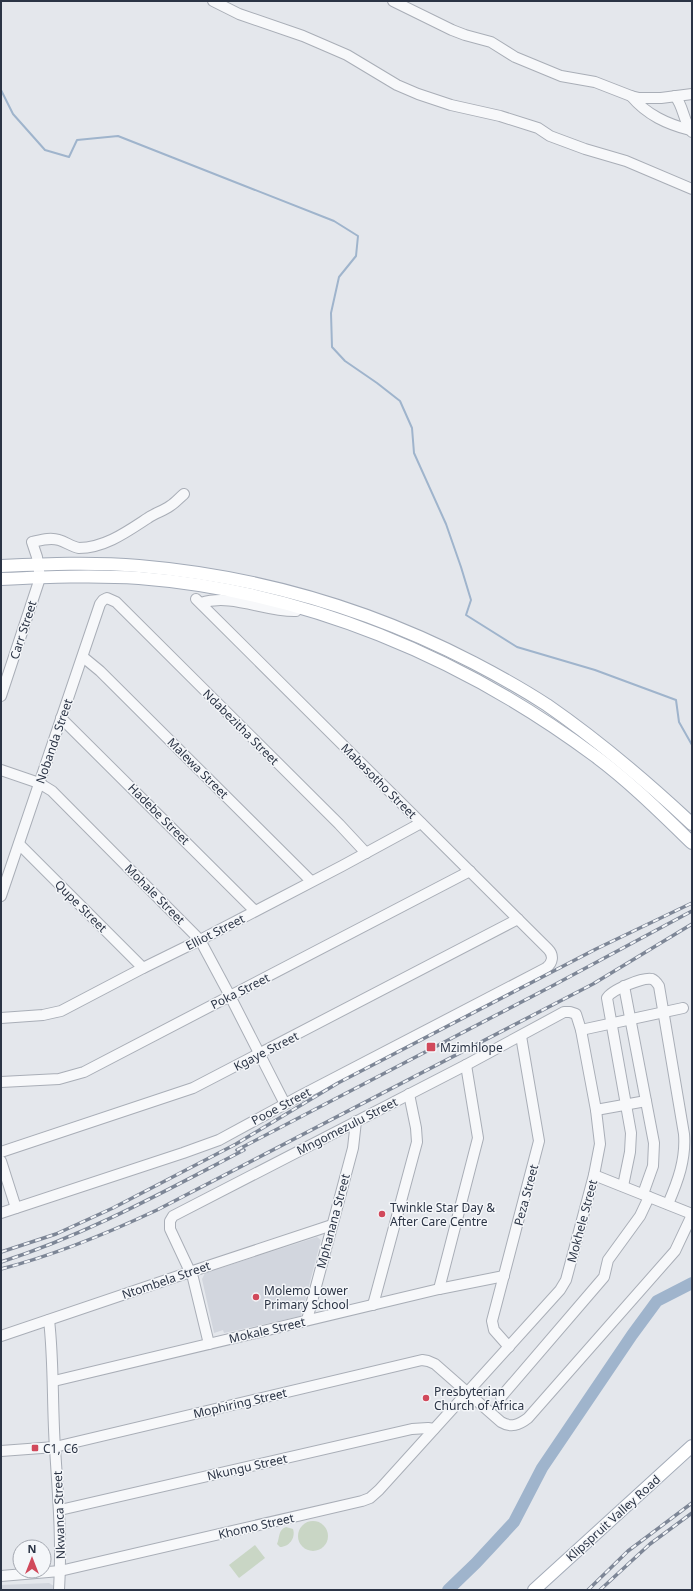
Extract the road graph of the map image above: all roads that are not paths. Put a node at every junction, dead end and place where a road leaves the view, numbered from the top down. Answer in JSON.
{"nodes":[{"id":1,"x":213,"y":1,"type":"edge"},
{"id":2,"x":393,"y":1,"type":"edge"},
{"id":3,"x":692,"y":94,"type":"edge"},
{"id":4,"x":631,"y":96,"type":"junction"},
{"id":5,"x":675,"y":96,"type":"junction"},
{"id":6,"x":691,"y":131,"type":"edge"},
{"id":7,"x":692,"y":189,"type":"edge"},
{"id":8,"x":184,"y":494,"type":"dead end"},
{"id":9,"x":39,"y":564,"type":"junction"},
{"id":10,"x":1,"y":566,"type":"edge"},
{"id":11,"x":40,"y":578,"type":"junction"},
{"id":12,"x":1,"y":579,"type":"edge"},
{"id":13,"x":116,"y":602,"type":"joint"},
{"id":14,"x":308,"y":610,"type":"junction"},
{"id":15,"x":83,"y":657,"type":"junction"},
{"id":16,"x":1,"y":696,"type":"edge"},
{"id":17,"x":62,"y":718,"type":"junction"},
{"id":18,"x":1,"y":770,"type":"edge"},
{"id":19,"x":39,"y":783,"type":"junction"},
{"id":20,"x":421,"y":823,"type":"junction"},
{"id":21,"x":692,"y":824,"type":"edge"},
{"id":22,"x":692,"y":843,"type":"edge"},
{"id":23,"x":19,"y":844,"type":"junction"},
{"id":24,"x":366,"y":853,"type":"junction"},
{"id":25,"x":470,"y":871,"type":"junction"},
{"id":26,"x":311,"y":881,"type":"junction"},
{"id":27,"x":1,"y":896,"type":"edge"},
{"id":28,"x":255,"y":911,"type":"junction"},
{"id":29,"x":518,"y":919,"type":"junction"},
{"id":30,"x":200,"y":940,"type":"junction"},
{"id":31,"x":548,"y":967,"type":"joint"},
{"id":32,"x":143,"y":968,"type":"junction"},
{"id":33,"x":624,"y":986,"type":"junction"},
{"id":34,"x":230,"y":996,"type":"junction"},
{"id":35,"x":683,"y":1008,"type":"dead end"},
{"id":36,"x":663,"y":1012,"type":"junction"},
{"id":37,"x":576,"y":1014,"type":"joint"},
{"id":38,"x":1,"y":1018,"type":"edge"},
{"id":39,"x":631,"y":1019,"type":"junction"},
{"id":40,"x":611,"y":1024,"type":"junction"},
{"id":41,"x":581,"y":1030,"type":"junction"},
{"id":42,"x":521,"y":1036,"type":"junction"},
{"id":43,"x":259,"y":1054,"type":"junction"},
{"id":44,"x":466,"y":1065,"type":"junction"},
{"id":45,"x":1,"y":1082,"type":"edge"},
{"id":46,"x":409,"y":1094,"type":"junction"},
{"id":47,"x":646,"y":1101,"type":"junction"},
{"id":48,"x":285,"y":1104,"type":"junction"},
{"id":49,"x":626,"y":1104,"type":"junction"},
{"id":50,"x":596,"y":1110,"type":"junction"},
{"id":51,"x":356,"y":1121,"type":"junction"},
{"id":52,"x":1,"y":1152,"type":"edge"},
{"id":53,"x":1,"y":1161,"type":"edge"},
{"id":54,"x":594,"y":1175,"type":"junction"},
{"id":55,"x":623,"y":1186,"type":"junction"},
{"id":56,"x":646,"y":1195,"type":"junction"},
{"id":57,"x":668,"y":1204,"type":"junction"},
{"id":58,"x":16,"y":1208,"type":"junction"},
{"id":59,"x":1,"y":1214,"type":"edge"},
{"id":60,"x":692,"y":1215,"type":"edge"},
{"id":61,"x":332,"y":1225,"type":"junction"},
{"id":62,"x":190,"y":1272,"type":"junction"},
{"id":63,"x":504,"y":1276,"type":"junction"},
{"id":64,"x":440,"y":1289,"type":"junction"},
{"id":65,"x":373,"y":1305,"type":"junction"},
{"id":66,"x":49,"y":1320,"type":"junction"},
{"id":67,"x":307,"y":1320,"type":"junction"},
{"id":68,"x":1,"y":1336,"type":"edge"},
{"id":69,"x":209,"y":1344,"type":"junction"},
{"id":70,"x":509,"y":1347,"type":"junction"},
{"id":71,"x":54,"y":1381,"type":"junction"},
{"id":72,"x":467,"y":1393,"type":"junction"},
{"id":73,"x":500,"y":1397,"type":"dead end"},
{"id":74,"x":434,"y":1429,"type":"junction"},
{"id":75,"x":55,"y":1446,"type":"junction"},
{"id":76,"x":692,"y":1446,"type":"edge"},
{"id":77,"x":1,"y":1451,"type":"edge"},
{"id":78,"x":692,"y":1455,"type":"edge"},
{"id":79,"x":60,"y":1510,"type":"junction"},
{"id":80,"x":60,"y":1572,"type":"junction"},
{"id":81,"x":1,"y":1576,"type":"edge"},
{"id":82,"x":59,"y":1590,"type":"edge"},
{"id":83,"x":534,"y":1590,"type":"edge"},
{"id":84,"x":544,"y":1590,"type":"edge"}],
"edges":[{"from":1,"to":7,"type":"street"},
{"from":2,"to":4,"type":"street"},
{"from":3,"to":5,"type":"street"},
{"from":4,"to":5,"type":"street"},
{"from":4,"to":6,"type":"street"},
{"from":5,"to":6,"type":"street"},
{"from":8,"to":9,"type":"street","name":"Carr Street"},
{"from":9,"to":10,"type":"main road"},
{"from":9,"to":11,"type":"street","name":"Carr Street"},
{"from":9,"to":21,"type":"main road"},
{"from":11,"to":12,"type":"main road"},
{"from":11,"to":14,"type":"main road"},
{"from":11,"to":16,"type":"street","name":"Carr Street"},
{"from":13,"to":15,"type":"street","name":"Nobanda Street"},
{"from":13,"to":24,"type":"street","name":"Ndabezitha Street"},
{"from":14,"to":20,"type":"street","name":"Mabasotho Street"},
{"from":14,"to":22,"type":"main road"},
{"from":15,"to":17,"type":"street","name":"Nobanda Street"},
{"from":15,"to":26,"type":"street","name":"Malewa Street"},
{"from":17,"to":19,"type":"street","name":"Nobanda Street"},
{"from":17,"to":28,"type":"street","name":"Hadebe Street"},
{"from":18,"to":19,"type":"street","name":"Mohale Street"},
{"from":19,"to":23,"type":"street","name":"Nobanda Street"},
{"from":19,"to":30,"type":"street","name":"Mohale Street"},
{"from":20,"to":24,"type":"street","name":"Elliot Street"},
{"from":20,"to":25,"type":"street","name":"Mabasotho Street"},
{"from":23,"to":27,"type":"street","name":"Nobanda Street"},
{"from":23,"to":32,"type":"street","name":"Qupe Street"},
{"from":24,"to":26,"type":"street","name":"Elliot Street"},
{"from":25,"to":29,"type":"street","name":"Mabasotho Street"},
{"from":25,"to":34,"type":"street","name":"Poka Street"},
{"from":26,"to":28,"type":"street","name":"Elliot Street"},
{"from":28,"to":30,"type":"street","name":"Elliot Street"},
{"from":29,"to":31,"type":"street","name":"Mabasotho Street"},
{"from":29,"to":43,"type":"street","name":"Kgaye Street"},
{"from":30,"to":32,"type":"street","name":"Elliot Street"},
{"from":30,"to":34,"type":"street","name":"Mohale Street"},
{"from":31,"to":48,"type":"street","name":"Pooe Street"},
{"from":32,"to":38,"type":"street","name":"Elliot Street"},
{"from":33,"to":36,"type":"street"},
{"from":33,"to":39,"type":"street"},
{"from":33,"to":40,"type":"street"},
{"from":34,"to":43,"type":"street","name":"Mohale Street"},
{"from":34,"to":45,"type":"street","name":"Poka Street"},
{"from":35,"to":36,"type":"street"},
{"from":36,"to":39,"type":"street"},
{"from":36,"to":57,"type":"street"},
{"from":37,"to":41,"type":"street","name":"Mokhele Street"},
{"from":37,"to":42,"type":"street","name":"Mngomezulu Street"},
{"from":39,"to":40,"type":"street"},
{"from":39,"to":47,"type":"street"},
{"from":40,"to":41,"type":"street"},
{"from":40,"to":49,"type":"street"},
{"from":41,"to":50,"type":"street","name":"Mokhele Street"},
{"from":42,"to":44,"type":"street","name":"Mngomezulu Street"},
{"from":42,"to":63,"type":"street","name":"Peza Street"},
{"from":43,"to":48,"type":"street","name":"Mohale Street"},
{"from":43,"to":52,"type":"street","name":"Kgaye Street"},
{"from":44,"to":46,"type":"street","name":"Mngomezulu Street"},
{"from":44,"to":64,"type":"street"},
{"from":46,"to":51,"type":"street","name":"Mngomezulu Street"},
{"from":46,"to":65,"type":"street"},
{"from":47,"to":49,"type":"street"},
{"from":47,"to":56,"type":"street"},
{"from":48,"to":58,"type":"street","name":"Pooe Street"},
{"from":49,"to":50,"type":"street"},
{"from":49,"to":55,"type":"street"},
{"from":50,"to":54,"type":"street","name":"Mokhele Street"},
{"from":51,"to":61,"type":"street","name":"Mphanana Street"},
{"from":51,"to":62,"type":"street","name":"Mngomezulu Street"},
{"from":53,"to":58,"type":"street"},
{"from":54,"to":55,"type":"street"},
{"from":54,"to":70,"type":"street","name":"Mokhele Street"},
{"from":55,"to":56,"type":"street"},
{"from":56,"to":57,"type":"street"},
{"from":56,"to":73,"type":"street"},
{"from":57,"to":60,"type":"street"},
{"from":58,"to":59,"type":"street","name":"Pooe Street"},
{"from":60,"to":72,"type":"street","name":"Mophiring Street"},
{"from":61,"to":62,"type":"street","name":"Ntombela Street"},
{"from":61,"to":67,"type":"street","name":"Mphanana Street"},
{"from":62,"to":66,"type":"street","name":"Ntombela Street"},
{"from":62,"to":69,"type":"street"},
{"from":63,"to":64,"type":"street","name":"Mokale Street"},
{"from":63,"to":70,"type":"street","name":"Peza Street"},
{"from":64,"to":65,"type":"street","name":"Mokale Street"},
{"from":65,"to":67,"type":"street","name":"Mokale Street"},
{"from":66,"to":68,"type":"street","name":"Ntombela Street"},
{"from":66,"to":71,"type":"street","name":"Nkwanca Street"},
{"from":67,"to":69,"type":"street","name":"Mokale Street"},
{"from":69,"to":71,"type":"street","name":"Mokale Street"},
{"from":70,"to":72,"type":"street","name":"Mokhele Street"},
{"from":71,"to":75,"type":"street","name":"Nkwanca Street"},
{"from":72,"to":74,"type":"street","name":"Khomo Street"},
{"from":72,"to":75,"type":"street","name":"Mophiring Street"},
{"from":74,"to":79,"type":"street","name":"Nkungu Street"},
{"from":74,"to":80,"type":"street","name":"Khomo Street"},
{"from":75,"to":77,"type":"street","name":"Mophiring Street"},
{"from":75,"to":79,"type":"street","name":"Nkwanca Street"},
{"from":76,"to":83,"type":"main road","name":"Klipspruit Valley Road"},
{"from":78,"to":84,"type":"main road","name":"Klipspruit Valley Road"},
{"from":79,"to":80,"type":"street","name":"Nkwanca Street"},
{"from":80,"to":81,"type":"street","name":"Khomo Street"},
{"from":80,"to":82,"type":"street","name":"Nkwanca Street"}]}
